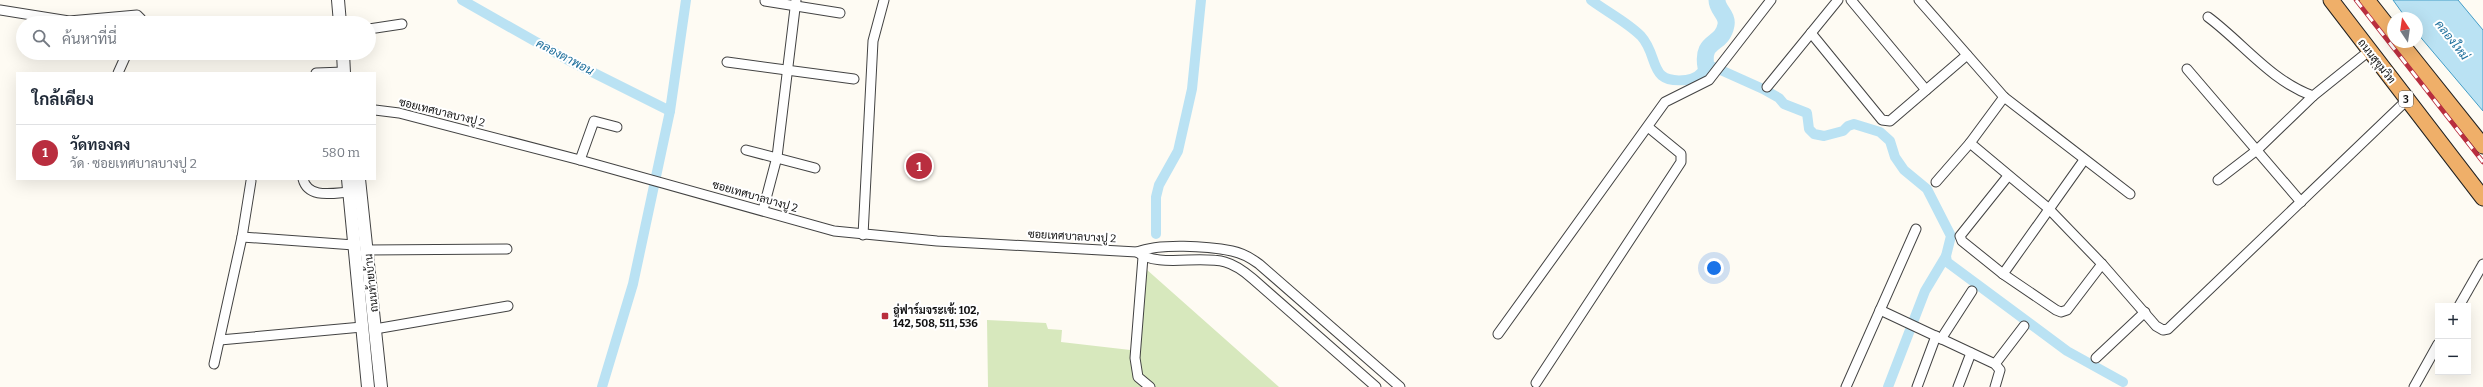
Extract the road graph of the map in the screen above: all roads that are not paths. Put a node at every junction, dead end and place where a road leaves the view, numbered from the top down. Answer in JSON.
{"nodes":[{"id":1,"x":338,"y":0,"type":"edge"},
{"id":2,"x":884,"y":0,"type":"edge"},
{"id":3,"x":1771,"y":0,"type":"edge"},
{"id":4,"x":1838,"y":0,"type":"edge"},
{"id":5,"x":1851,"y":0,"type":"edge"},
{"id":6,"x":1919,"y":0,"type":"edge"},
{"id":7,"x":2331,"y":0,"type":"edge"},
{"id":8,"x":2367,"y":0,"type":"edge"},
{"id":9,"x":765,"y":1,"type":"edge"},
{"id":10,"x":795,"y":3,"type":"edge"},
{"id":11,"x":0,"y":10,"type":"edge"},
{"id":12,"x":840,"y":13,"type":"dead end"},
{"id":13,"x":38,"y":16,"type":"edge"},
{"id":14,"x":126,"y":16,"type":"edge"},
{"id":15,"x":139,"y":16,"type":"edge"},
{"id":16,"x":339,"y":16,"type":"edge"},
{"id":17,"x":2208,"y":16,"type":"dead end"},
{"id":18,"x":402,"y":24,"type":"dead end"},
{"id":19,"x":2387,"y":25,"type":"edge"},
{"id":20,"x":376,"y":28,"type":"edge"},
{"id":21,"x":1811,"y":33,"type":"junction"},
{"id":22,"x":2405,"y":48,"type":"edge"},
{"id":23,"x":2369,"y":52,"type":"junction"},
{"id":24,"x":1967,"y":55,"type":"junction"},
{"id":25,"x":124,"y":60,"type":"edge"},
{"id":26,"x":343,"y":60,"type":"edge"},
{"id":27,"x":727,"y":62,"type":"dead end"},
{"id":28,"x":786,"y":69,"type":"junction"},
{"id":29,"x":2187,"y":69,"type":"dead end"},
{"id":30,"x":118,"y":72,"type":"edge"},
{"id":31,"x":344,"y":72,"type":"edge"},
{"id":32,"x":854,"y":79,"type":"dead end"},
{"id":33,"x":1767,"y":87,"type":"dead end"},
{"id":34,"x":1926,"y":90,"type":"junction"},
{"id":35,"x":2313,"y":96,"type":"junction"},
{"id":36,"x":2004,"y":97,"type":"junction"},
{"id":37,"x":2407,"y":100,"type":"junction"},
{"id":38,"x":376,"y":110,"type":"edge"},
{"id":39,"x":617,"y":127,"type":"dead end"},
{"id":40,"x":1648,"y":127,"type":"junction"},
{"id":41,"x":1970,"y":143,"type":"junction"},
{"id":42,"x":2483,"y":146,"type":"edge"},
{"id":43,"x":746,"y":150,"type":"dead end"},
{"id":44,"x":2257,"y":150,"type":"junction"},
{"id":45,"x":776,"y":157,"type":"junction"},
{"id":46,"x":580,"y":160,"type":"junction"},
{"id":47,"x":2084,"y":160,"type":"junction"},
{"id":48,"x":815,"y":168,"type":"dead end"},
{"id":49,"x":2008,"y":176,"type":"junction"},
{"id":50,"x":303,"y":180,"type":"edge"},
{"id":51,"x":348,"y":180,"type":"edge"},
{"id":52,"x":359,"y":180,"type":"edge"},
{"id":53,"x":2218,"y":180,"type":"dead end"},
{"id":54,"x":251,"y":181,"type":"dead end"},
{"id":55,"x":1936,"y":182,"type":"dead end"},
{"id":56,"x":349,"y":192,"type":"junction"},
{"id":57,"x":2130,"y":194,"type":"dead end"},
{"id":58,"x":2483,"y":198,"type":"edge"},
{"id":59,"x":2301,"y":202,"type":"junction"},
{"id":60,"x":2048,"y":208,"type":"junction"},
{"id":61,"x":763,"y":210,"type":"junction"},
{"id":62,"x":1916,"y":229,"type":"dead end"},
{"id":63,"x":863,"y":235,"type":"junction"},
{"id":64,"x":242,"y":237,"type":"junction"},
{"id":65,"x":354,"y":245,"type":"junction"},
{"id":66,"x":507,"y":249,"type":"dead end"},
{"id":67,"x":367,"y":250,"type":"junction"},
{"id":68,"x":1140,"y":255,"type":"junction"},
{"id":69,"x":2102,"y":264,"type":"junction"},
{"id":70,"x":2483,"y":264,"type":"edge"},
{"id":71,"x":2004,"y":274,"type":"junction"},
{"id":72,"x":1972,"y":291,"type":"dead end"},
{"id":73,"x":2461,"y":303,"type":"edge"},
{"id":74,"x":508,"y":306,"type":"dead end"},
{"id":75,"x":1880,"y":310,"type":"junction"},
{"id":76,"x":2145,"y":312,"type":"junction"},
{"id":77,"x":2024,"y":326,"type":"dead end"},
{"id":78,"x":362,"y":327,"type":"junction"},
{"id":79,"x":376,"y":329,"type":"junction"},
{"id":80,"x":1498,"y":334,"type":"dead end"},
{"id":81,"x":1939,"y":337,"type":"junction"},
{"id":82,"x":220,"y":340,"type":"junction"},
{"id":83,"x":2435,"y":349,"type":"edge"},
{"id":84,"x":1971,"y":353,"type":"junction"},
{"id":85,"x":2096,"y":358,"type":"dead end"},
{"id":86,"x":214,"y":364,"type":"dead end"},
{"id":87,"x":1994,"y":364,"type":"junction"},
{"id":88,"x":1536,"y":383,"type":"dead end"},
{"id":89,"x":1140,"y":384,"type":"edge"},
{"id":90,"x":368,"y":387,"type":"edge"},
{"id":91,"x":381,"y":387,"type":"edge"},
{"id":92,"x":1150,"y":387,"type":"edge"},
{"id":93,"x":1376,"y":387,"type":"edge"},
{"id":94,"x":1400,"y":387,"type":"edge"},
{"id":95,"x":1846,"y":387,"type":"edge"},
{"id":96,"x":1918,"y":387,"type":"edge"},
{"id":97,"x":1958,"y":387,"type":"edge"},
{"id":98,"x":1995,"y":387,"type":"edge"},
{"id":99,"x":2414,"y":387,"type":"edge"}],
"edges":[{"from":1,"to":16,"type":"street"},
{"from":2,"to":63,"type":"street"},
{"from":3,"to":40,"type":"street"},
{"from":4,"to":21,"type":"street"},
{"from":5,"to":34,"type":"street"},
{"from":6,"to":24,"type":"street"},
{"from":7,"to":23,"type":"highway","name":"ถนนสุขุมวิท","number":"3"},
{"from":8,"to":19,"type":"highway"},
{"from":9,"to":10,"type":"street"},
{"from":10,"to":12,"type":"street"},
{"from":10,"to":28,"type":"street"},
{"from":11,"to":13,"type":"street"},
{"from":14,"to":15,"type":"street"},
{"from":17,"to":35,"type":"street"},
{"from":18,"to":20,"type":"street"},
{"from":21,"to":33,"type":"street"},
{"from":21,"to":34,"type":"street"},
{"from":22,"to":42,"type":"highway"},
{"from":23,"to":35,"type":"street"},
{"from":23,"to":37,"type":"highway","name":"ถนนสุขุมวิท","number":"3"},
{"from":24,"to":34,"type":"street"},
{"from":24,"to":36,"type":"street"},
{"from":25,"to":30,"type":"street"},
{"from":26,"to":31,"type":"street"},
{"from":27,"to":28,"type":"street"},
{"from":28,"to":32,"type":"street"},
{"from":28,"to":45,"type":"street"},
{"from":29,"to":44,"type":"street"},
{"from":35,"to":44,"type":"street"},
{"from":36,"to":41,"type":"street"},
{"from":36,"to":47,"type":"street"},
{"from":37,"to":58,"type":"highway","name":"ถนนสุขุมวิท","number":"3"},
{"from":37,"to":59,"type":"street"},
{"from":38,"to":46,"type":"street","name":"ซอยเทศบาลบางปู 2"},
{"from":39,"to":46,"type":"street"},
{"from":40,"to":80,"type":"street"},
{"from":40,"to":88,"type":"street"},
{"from":41,"to":49,"type":"street"},
{"from":41,"to":55,"type":"street"},
{"from":43,"to":45,"type":"street"},
{"from":44,"to":53,"type":"street"},
{"from":44,"to":59,"type":"street"},
{"from":45,"to":48,"type":"street"},
{"from":45,"to":61,"type":"street"},
{"from":46,"to":61,"type":"street","name":"ซอยเทศบาลบางปู 2"},
{"from":47,"to":57,"type":"street"},
{"from":47,"to":60,"type":"street"},
{"from":49,"to":60,"type":"street"},
{"from":49,"to":71,"type":"street"},
{"from":50,"to":56,"type":"street"},
{"from":51,"to":56,"type":"street","name":"ถนนท้ายบ้าน"},
{"from":52,"to":67,"type":"street","name":"ถนนท้ายบ้าน"},
{"from":54,"to":64,"type":"street"},
{"from":56,"to":65,"type":"street","name":"ถนนท้ายบ้าน"},
{"from":59,"to":76,"type":"street"},
{"from":60,"to":69,"type":"street"},
{"from":60,"to":71,"type":"street"},
{"from":61,"to":63,"type":"street","name":"ซอยเทศบาลบางปู 2"},
{"from":62,"to":75,"type":"street"},
{"from":63,"to":68,"type":"street","name":"ซอยเทศบาลบางปู 2"},
{"from":64,"to":65,"type":"street"},
{"from":64,"to":82,"type":"street"},
{"from":65,"to":78,"type":"street","name":"ถนนท้ายบ้าน"},
{"from":66,"to":67,"type":"street"},
{"from":67,"to":79,"type":"street","name":"ถนนท้ายบ้าน"},
{"from":68,"to":89,"type":"street"},
{"from":68,"to":93,"type":"street","name":"ซอยเทศบาลบางปู 2"},
{"from":68,"to":94,"type":"street","name":"ซอยเทศบาลบางปู 2"},
{"from":69,"to":71,"type":"street"},
{"from":69,"to":76,"type":"street"},
{"from":70,"to":73,"type":"street"},
{"from":72,"to":81,"type":"street"},
{"from":74,"to":79,"type":"street"},
{"from":75,"to":81,"type":"street"},
{"from":75,"to":95,"type":"street"},
{"from":76,"to":85,"type":"street"},
{"from":77,"to":87,"type":"street"},
{"from":78,"to":82,"type":"street"},
{"from":78,"to":90,"type":"street","name":"ถนนท้ายบ้าน"},
{"from":79,"to":91,"type":"street","name":"ถนนท้ายบ้าน"},
{"from":81,"to":84,"type":"street"},
{"from":81,"to":96,"type":"street"},
{"from":82,"to":86,"type":"street"},
{"from":83,"to":99,"type":"street"},
{"from":84,"to":87,"type":"street"},
{"from":84,"to":97,"type":"street"},
{"from":87,"to":98,"type":"street"},
{"from":89,"to":92,"type":"street"}]}
